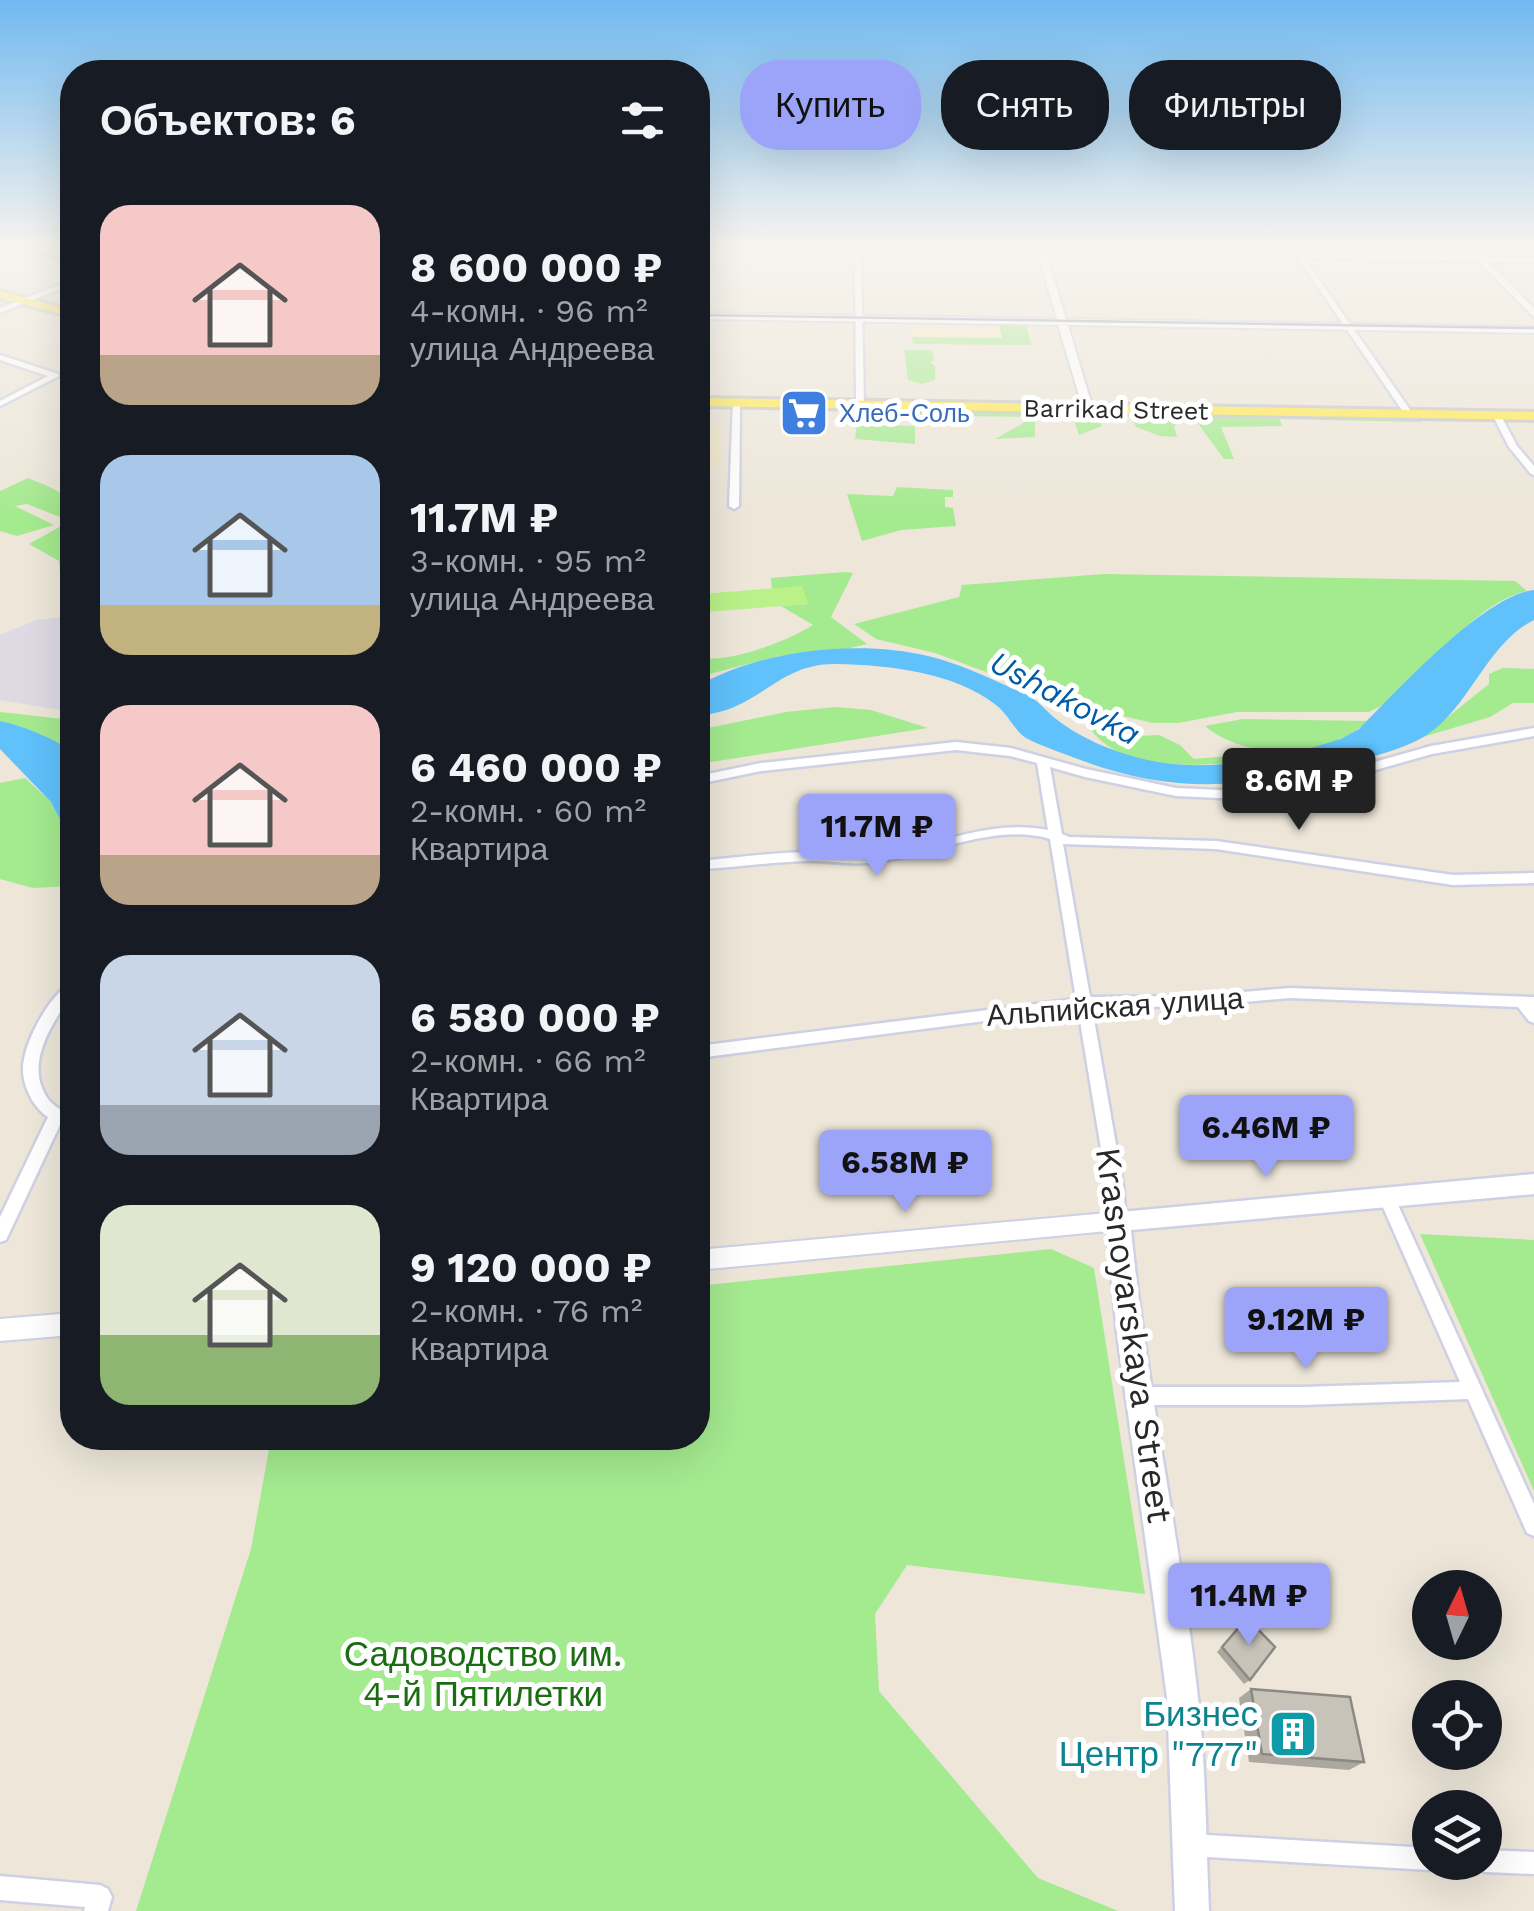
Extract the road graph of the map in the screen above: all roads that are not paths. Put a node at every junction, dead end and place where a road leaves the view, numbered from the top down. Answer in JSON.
{"nodes":[{"id":1,"x":860,"y":336,"type":"edge"},
{"id":2,"x":1065,"y":336,"type":"edge"},
{"id":3,"x":1353,"y":336,"type":"edge"},
{"id":4,"x":0,"y":357,"type":"edge"},
{"id":5,"x":710,"y":402,"type":"edge"},
{"id":6,"x":736,"y":402,"type":"junction"},
{"id":7,"x":0,"y":404,"type":"edge"},
{"id":8,"x":860,"y":405,"type":"junction"},
{"id":9,"x":1088,"y":409,"type":"junction"},
{"id":10,"x":1409,"y":414,"type":"junction"},
{"id":11,"x":1497,"y":416,"type":"junction"},
{"id":12,"x":1534,"y":418,"type":"edge"},
{"id":13,"x":1534,"y":472,"type":"edge"},
{"id":14,"x":734,"y":506,"type":"dead end"},
{"id":15,"x":1534,"y":732,"type":"edge"},
{"id":16,"x":1043,"y":762,"type":"junction"},
{"id":17,"x":710,"y":778,"type":"edge"},
{"id":18,"x":1055,"y":834,"type":"junction"},
{"id":19,"x":710,"y":864,"type":"edge"},
{"id":20,"x":1534,"y":878,"type":"edge"},
{"id":21,"x":60,"y":1000,"type":"edge"},
{"id":22,"x":1528,"y":1001,"type":"edge"},
{"id":23,"x":1084,"y":1003,"type":"junction"},
{"id":24,"x":1534,"y":1017,"type":"edge"},
{"id":25,"x":710,"y":1050,"type":"edge"},
{"id":26,"x":60,"y":1111,"type":"edge"},
{"id":27,"x":60,"y":1121,"type":"edge"},
{"id":28,"x":1534,"y":1184,"type":"edge"},
{"id":29,"x":1386,"y":1196,"type":"junction"},
{"id":30,"x":1118,"y":1221,"type":"junction"},
{"id":31,"x":0,"y":1235,"type":"edge"},
{"id":32,"x":710,"y":1259,"type":"edge"},
{"id":33,"x":60,"y":1325,"type":"edge"},
{"id":34,"x":0,"y":1330,"type":"edge"},
{"id":35,"x":1473,"y":1390,"type":"junction"},
{"id":36,"x":1139,"y":1396,"type":"junction"},
{"id":37,"x":1534,"y":1526,"type":"edge"},
{"id":38,"x":1190,"y":1845,"type":"junction"},
{"id":39,"x":1412,"y":1857,"type":"edge"},
{"id":40,"x":1502,"y":1862,"type":"edge"},
{"id":41,"x":1534,"y":1863,"type":"edge"},
{"id":42,"x":0,"y":1888,"type":"edge"},
{"id":43,"x":96,"y":1911,"type":"edge"},
{"id":44,"x":1192,"y":1911,"type":"edge"}],
"edges":[{"from":1,"to":8,"type":"street"},
{"from":2,"to":9,"type":"street"},
{"from":3,"to":10,"type":"street"},
{"from":4,"to":7,"type":"street"},
{"from":5,"to":6,"type":"main road","name":"Barrikad Street"},
{"from":6,"to":8,"type":"main road","name":"Barrikad Street"},
{"from":6,"to":14,"type":"street"},
{"from":8,"to":9,"type":"main road","name":"Barrikad Street"},
{"from":9,"to":10,"type":"main road","name":"Barrikad Street"},
{"from":10,"to":11,"type":"main road","name":"Barrikad Street"},
{"from":11,"to":12,"type":"main road","name":"Barrikad Street"},
{"from":11,"to":13,"type":"street"},
{"from":15,"to":16,"type":"street"},
{"from":16,"to":17,"type":"street"},
{"from":16,"to":18,"type":"street","name":"Krasnoyarskaya Street"},
{"from":18,"to":19,"type":"street"},
{"from":18,"to":20,"type":"street"},
{"from":18,"to":23,"type":"street","name":"Krasnoyarskaya Street"},
{"from":21,"to":26,"type":"street"},
{"from":22,"to":23,"type":"street","name":"Альпийская улица"},
{"from":22,"to":24,"type":"street"},
{"from":23,"to":25,"type":"street","name":"Альпийская улица"},
{"from":23,"to":30,"type":"street","name":"Krasnoyarskaya Street"},
{"from":27,"to":31,"type":"street"},
{"from":28,"to":29,"type":"main road"},
{"from":29,"to":30,"type":"main road"},
{"from":29,"to":35,"type":"street"},
{"from":30,"to":32,"type":"street"},
{"from":30,"to":36,"type":"main road","name":"Krasnoyarskaya Street"},
{"from":33,"to":34,"type":"street"},
{"from":35,"to":36,"type":"street"},
{"from":35,"to":37,"type":"street"},
{"from":36,"to":38,"type":"main road","name":"Krasnoyarskaya Street"},
{"from":38,"to":39,"type":"street"},
{"from":38,"to":44,"type":"main road","name":"Krasnoyarskaya Street"},
{"from":40,"to":41,"type":"street"},
{"from":42,"to":43,"type":"street"}]}
